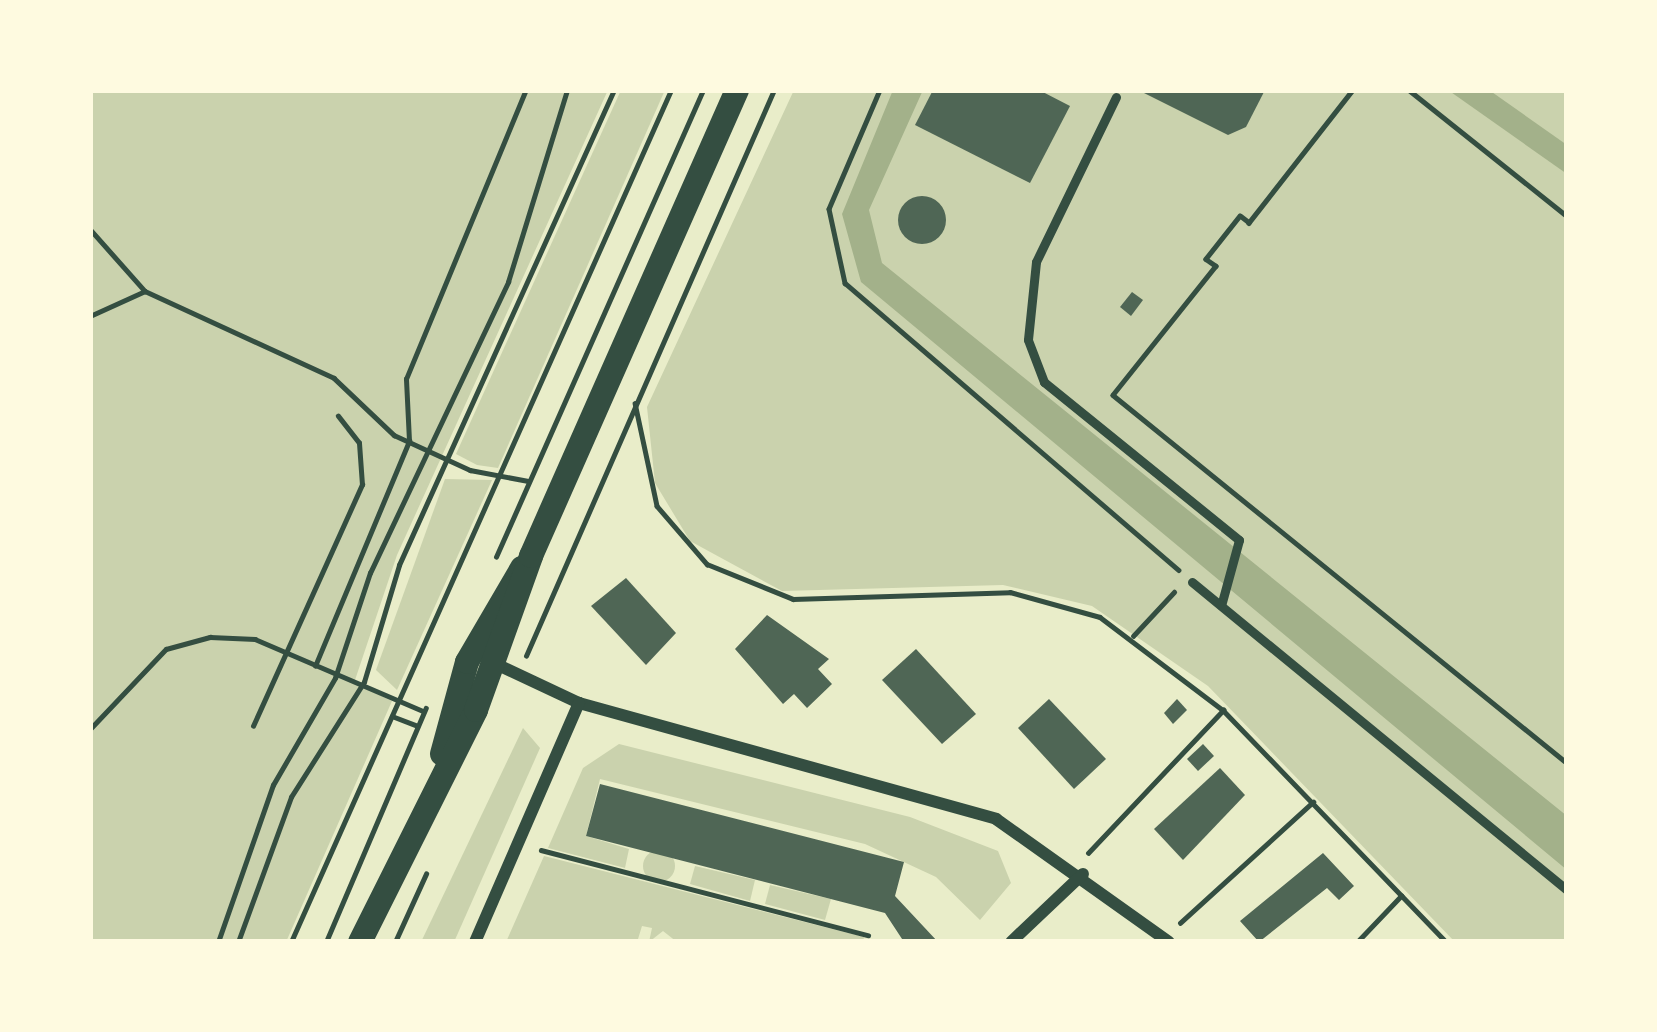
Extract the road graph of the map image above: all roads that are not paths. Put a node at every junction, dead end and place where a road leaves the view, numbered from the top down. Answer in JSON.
{"nodes":[{"id":1,"x":737,"y":90,"type":"edge"},
{"id":2,"x":1116,"y":98,"type":"dead end"},
{"id":3,"x":531,"y":556,"type":"junction"},
{"id":4,"x":1189,"y":579,"type":"road end"},
{"id":5,"x":1221,"y":606,"type":"junction"},
{"id":6,"x":507,"y":668,"type":"junction"},
{"id":7,"x":579,"y":704,"type":"junction"},
{"id":8,"x":441,"y":762,"type":"junction"},
{"id":9,"x":1083,"y":874,"type":"junction"},
{"id":10,"x":1567,"y":890,"type":"edge"},
{"id":11,"x":1166,"y":940,"type":"edge"},
{"id":12,"x":360,"y":942,"type":"edge"},
{"id":13,"x":475,"y":942,"type":"edge"},
{"id":14,"x":1011,"y":942,"type":"edge"}],
"edges":[{"from":1,"to":3,"type":"main road"},
{"from":2,"to":5,"type":"lane"},
{"from":3,"to":6,"type":"main road"},
{"from":3,"to":8,"type":"main road"},
{"from":4,"to":5,"type":"lane"},
{"from":5,"to":10,"type":"lane"},
{"from":6,"to":7,"type":"street"},
{"from":6,"to":8,"type":"main road"},
{"from":7,"to":9,"type":"street"},
{"from":7,"to":13,"type":"street"},
{"from":8,"to":12,"type":"main road"},
{"from":9,"to":11,"type":"street"},
{"from":9,"to":14,"type":"street"}]}
